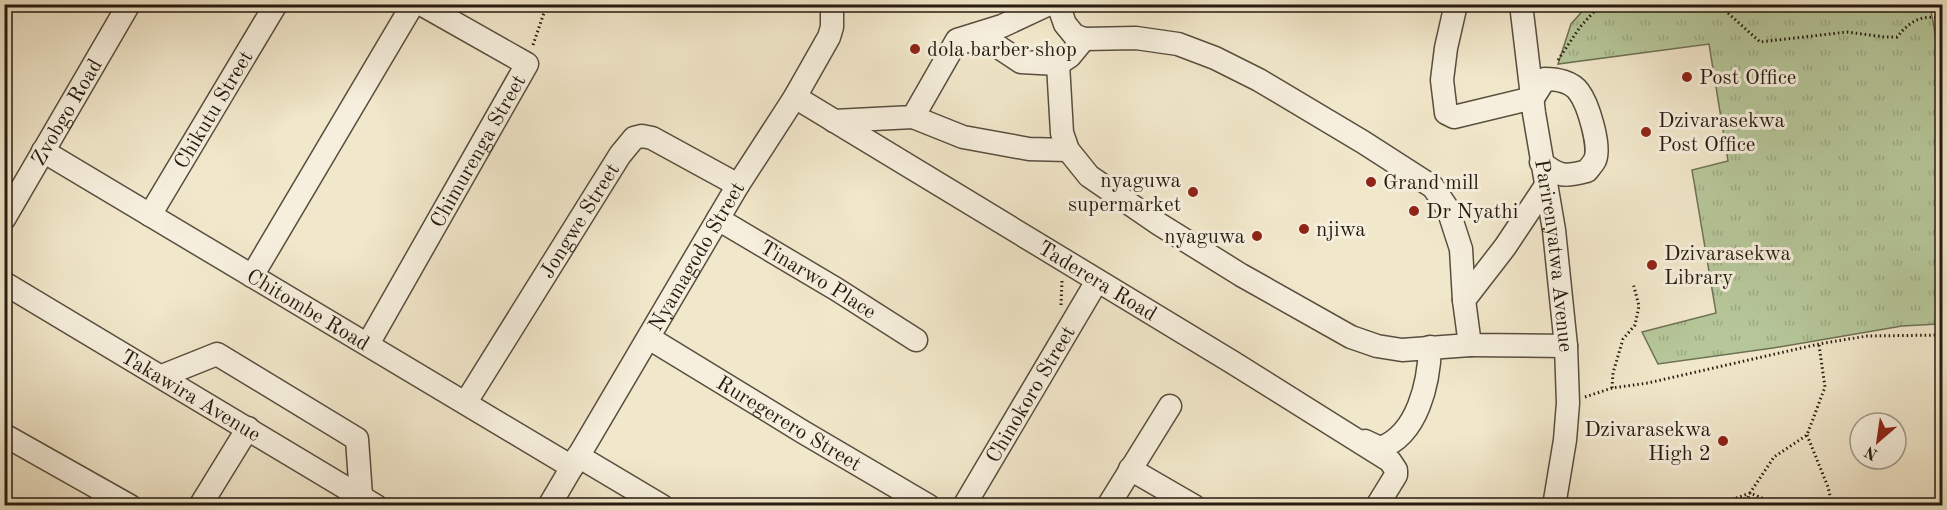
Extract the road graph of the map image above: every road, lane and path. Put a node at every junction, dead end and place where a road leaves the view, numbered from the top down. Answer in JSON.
{"nodes":[{"id":1,"x":129,"y":4,"type":"edge"},
{"id":2,"x":276,"y":4,"type":"edge"},
{"id":3,"x":413,"y":4,"type":"edge"},
{"id":4,"x":421,"y":4,"type":"edge"},
{"id":5,"x":547,"y":4,"type":"edge"},
{"id":6,"x":832,"y":4,"type":"edge"},
{"id":7,"x":1049,"y":4,"type":"edge"},
{"id":8,"x":1058,"y":4,"type":"edge"},
{"id":9,"x":1456,"y":4,"type":"edge"},
{"id":10,"x":1521,"y":4,"type":"edge"},
{"id":11,"x":1601,"y":4,"type":"edge"},
{"id":12,"x":1718,"y":4,"type":"edge"},
{"id":13,"x":1942,"y":18,"type":"edge"},
{"id":14,"x":1084,"y":39,"type":"junction"},
{"id":15,"x":957,"y":40,"type":"junction"},
{"id":16,"x":527,"y":64,"type":"junction"},
{"id":17,"x":1058,"y":64,"type":"junction"},
{"id":18,"x":1545,"y":79,"type":"junction"},
{"id":19,"x":795,"y":97,"type":"junction"},
{"id":20,"x":1533,"y":98,"type":"junction"},
{"id":21,"x":913,"y":117,"type":"junction"},
{"id":22,"x":834,"y":121,"type":"junction"},
{"id":23,"x":1068,"y":150,"type":"junction"},
{"id":24,"x":43,"y":152,"type":"junction"},
{"id":25,"x":1541,"y":162,"type":"junction"},
{"id":26,"x":738,"y":185,"type":"junction"},
{"id":27,"x":1545,"y":187,"type":"junction"},
{"id":28,"x":150,"y":215,"type":"junction"},
{"id":29,"x":4,"y":219,"type":"edge"},
{"id":30,"x":718,"y":219,"type":"junction"},
{"id":31,"x":1063,"y":260,"type":"junction"},
{"id":32,"x":252,"y":276,"type":"junction"},
{"id":33,"x":1097,"y":281,"type":"junction"},
{"id":34,"x":4,"y":283,"type":"edge"},
{"id":35,"x":1633,"y":283,"type":"dead end"},
{"id":36,"x":1464,"y":300,"type":"junction"},
{"id":37,"x":1061,"y":306,"type":"dead end"},
{"id":38,"x":1942,"y":335,"type":"edge"},
{"id":39,"x":649,"y":338,"type":"junction"},
{"id":40,"x":916,"y":340,"type":"dead end"},
{"id":41,"x":368,"y":344,"type":"junction"},
{"id":42,"x":1819,"y":344,"type":"junction"},
{"id":43,"x":1470,"y":345,"type":"junction"},
{"id":44,"x":1566,"y":346,"type":"junction"},
{"id":45,"x":1430,"y":347,"type":"junction"},
{"id":46,"x":162,"y":376,"type":"junction"},
{"id":47,"x":1612,"y":388,"type":"junction"},
{"id":48,"x":466,"y":402,"type":"junction"},
{"id":49,"x":1568,"y":403,"type":"junction"},
{"id":50,"x":1170,"y":406,"type":"dead end"},
{"id":51,"x":248,"y":428,"type":"junction"},
{"id":52,"x":4,"y":435,"type":"edge"},
{"id":53,"x":1350,"y":435,"type":"junction"},
{"id":54,"x":1807,"y":435,"type":"junction"},
{"id":55,"x":575,"y":461,"type":"junction"},
{"id":56,"x":1130,"y":469,"type":"junction"},
{"id":57,"x":1750,"y":493,"type":"junction"},
{"id":58,"x":358,"y":499,"type":"edge"},
{"id":59,"x":130,"y":506,"type":"edge"},
{"id":60,"x":200,"y":506,"type":"edge"},
{"id":61,"x":549,"y":506,"type":"edge"},
{"id":62,"x":662,"y":506,"type":"edge"},
{"id":63,"x":929,"y":506,"type":"edge"},
{"id":64,"x":964,"y":506,"type":"edge"},
{"id":65,"x":1108,"y":506,"type":"edge"},
{"id":66,"x":1194,"y":506,"type":"edge"},
{"id":67,"x":1377,"y":506,"type":"edge"},
{"id":68,"x":1554,"y":506,"type":"edge"},
{"id":69,"x":1715,"y":506,"type":"edge"},
{"id":70,"x":1745,"y":506,"type":"edge"},
{"id":71,"x":1781,"y":506,"type":"edge"},
{"id":72,"x":1843,"y":506,"type":"edge"}],
"edges":[{"from":1,"to":24,"type":"street","name":"Zvobgo Road"},
{"from":2,"to":28,"type":"street","name":"Chikutu Street"},
{"from":3,"to":32,"type":"street"},
{"from":4,"to":16,"type":"street","name":"Chimurenga Street"},
{"from":5,"to":16,"type":"path"},
{"from":6,"to":19,"type":"street","name":"Nyamagodo Street"},
{"from":7,"to":15,"type":"street"},
{"from":8,"to":14,"type":"street"},
{"from":9,"to":20,"type":"street"},
{"from":10,"to":20,"type":"street","name":"Parirenyatwa Avenue"},
{"from":11,"to":18,"type":"path"},
{"from":12,"to":13,"type":"path"},
{"from":14,"to":17,"type":"street"},
{"from":14,"to":36,"type":"street"},
{"from":15,"to":17,"type":"street"},
{"from":15,"to":21,"type":"street"},
{"from":16,"to":41,"type":"street","name":"Chimurenga Street"},
{"from":17,"to":23,"type":"street"},
{"from":18,"to":20,"type":"street"},
{"from":18,"to":25,"type":"street"},
{"from":19,"to":22,"type":"street","name":"Taderera Road"},
{"from":19,"to":26,"type":"street","name":"Nyamagodo Street"},
{"from":20,"to":25,"type":"street","name":"Parirenyatwa Avenue"},
{"from":21,"to":22,"type":"street"},
{"from":21,"to":23,"type":"street"},
{"from":22,"to":31,"type":"street","name":"Taderera Road"},
{"from":23,"to":45,"type":"street"},
{"from":24,"to":28,"type":"street","name":"Chitombe Road"},
{"from":24,"to":29,"type":"street","name":"Zvobgo Road"},
{"from":25,"to":27,"type":"street","name":"Parirenyatwa Avenue"},
{"from":26,"to":30,"type":"street","name":"Nyamagodo Street"},
{"from":26,"to":48,"type":"street","name":"Jongwe Street"},
{"from":27,"to":36,"type":"street"},
{"from":27,"to":44,"type":"street","name":"Parirenyatwa Avenue"},
{"from":28,"to":32,"type":"street","name":"Chitombe Road"},
{"from":30,"to":39,"type":"street","name":"Nyamagodo Street"},
{"from":30,"to":40,"type":"street","name":"Tinarwo Place"},
{"from":31,"to":33,"type":"street","name":"Taderera Road"},
{"from":31,"to":37,"type":"path"},
{"from":32,"to":41,"type":"street","name":"Chitombe Road"},
{"from":33,"to":53,"type":"street","name":"Taderera Road"},
{"from":33,"to":64,"type":"street","name":"Chinokoro Street"},
{"from":34,"to":46,"type":"street","name":"Takawira Avenue"},
{"from":35,"to":47,"type":"path"},
{"from":36,"to":43,"type":"street"},
{"from":38,"to":42,"type":"path"},
{"from":39,"to":55,"type":"street","name":"Nyamagodo Street"},
{"from":39,"to":63,"type":"street","name":"Ruregerero Street"},
{"from":41,"to":48,"type":"street","name":"Chitombe Road"},
{"from":42,"to":47,"type":"path"},
{"from":42,"to":54,"type":"path"},
{"from":43,"to":44,"type":"street"},
{"from":43,"to":45,"type":"street"},
{"from":44,"to":49,"type":"street","name":"Parirenyatwa Avenue"},
{"from":45,"to":53,"type":"street"},
{"from":46,"to":51,"type":"street","name":"Takawira Avenue"},
{"from":46,"to":58,"type":"street"},
{"from":47,"to":49,"type":"path"},
{"from":48,"to":55,"type":"street","name":"Chitombe Road"},
{"from":49,"to":68,"type":"street","name":"Parirenyatwa Avenue"},
{"from":50,"to":56,"type":"street"},
{"from":51,"to":58,"type":"street","name":"Takawira Avenue"},
{"from":51,"to":60,"type":"street"},
{"from":52,"to":59,"type":"street"},
{"from":53,"to":67,"type":"street","name":"Taderera Road"},
{"from":54,"to":57,"type":"path"},
{"from":54,"to":72,"type":"path"},
{"from":55,"to":61,"type":"street","name":"Nyamagodo Street"},
{"from":55,"to":62,"type":"street","name":"Chitombe Road"},
{"from":56,"to":65,"type":"street"},
{"from":56,"to":66,"type":"street"},
{"from":57,"to":69,"type":"path"},
{"from":57,"to":70,"type":"path"},
{"from":57,"to":71,"type":"path"}]}
